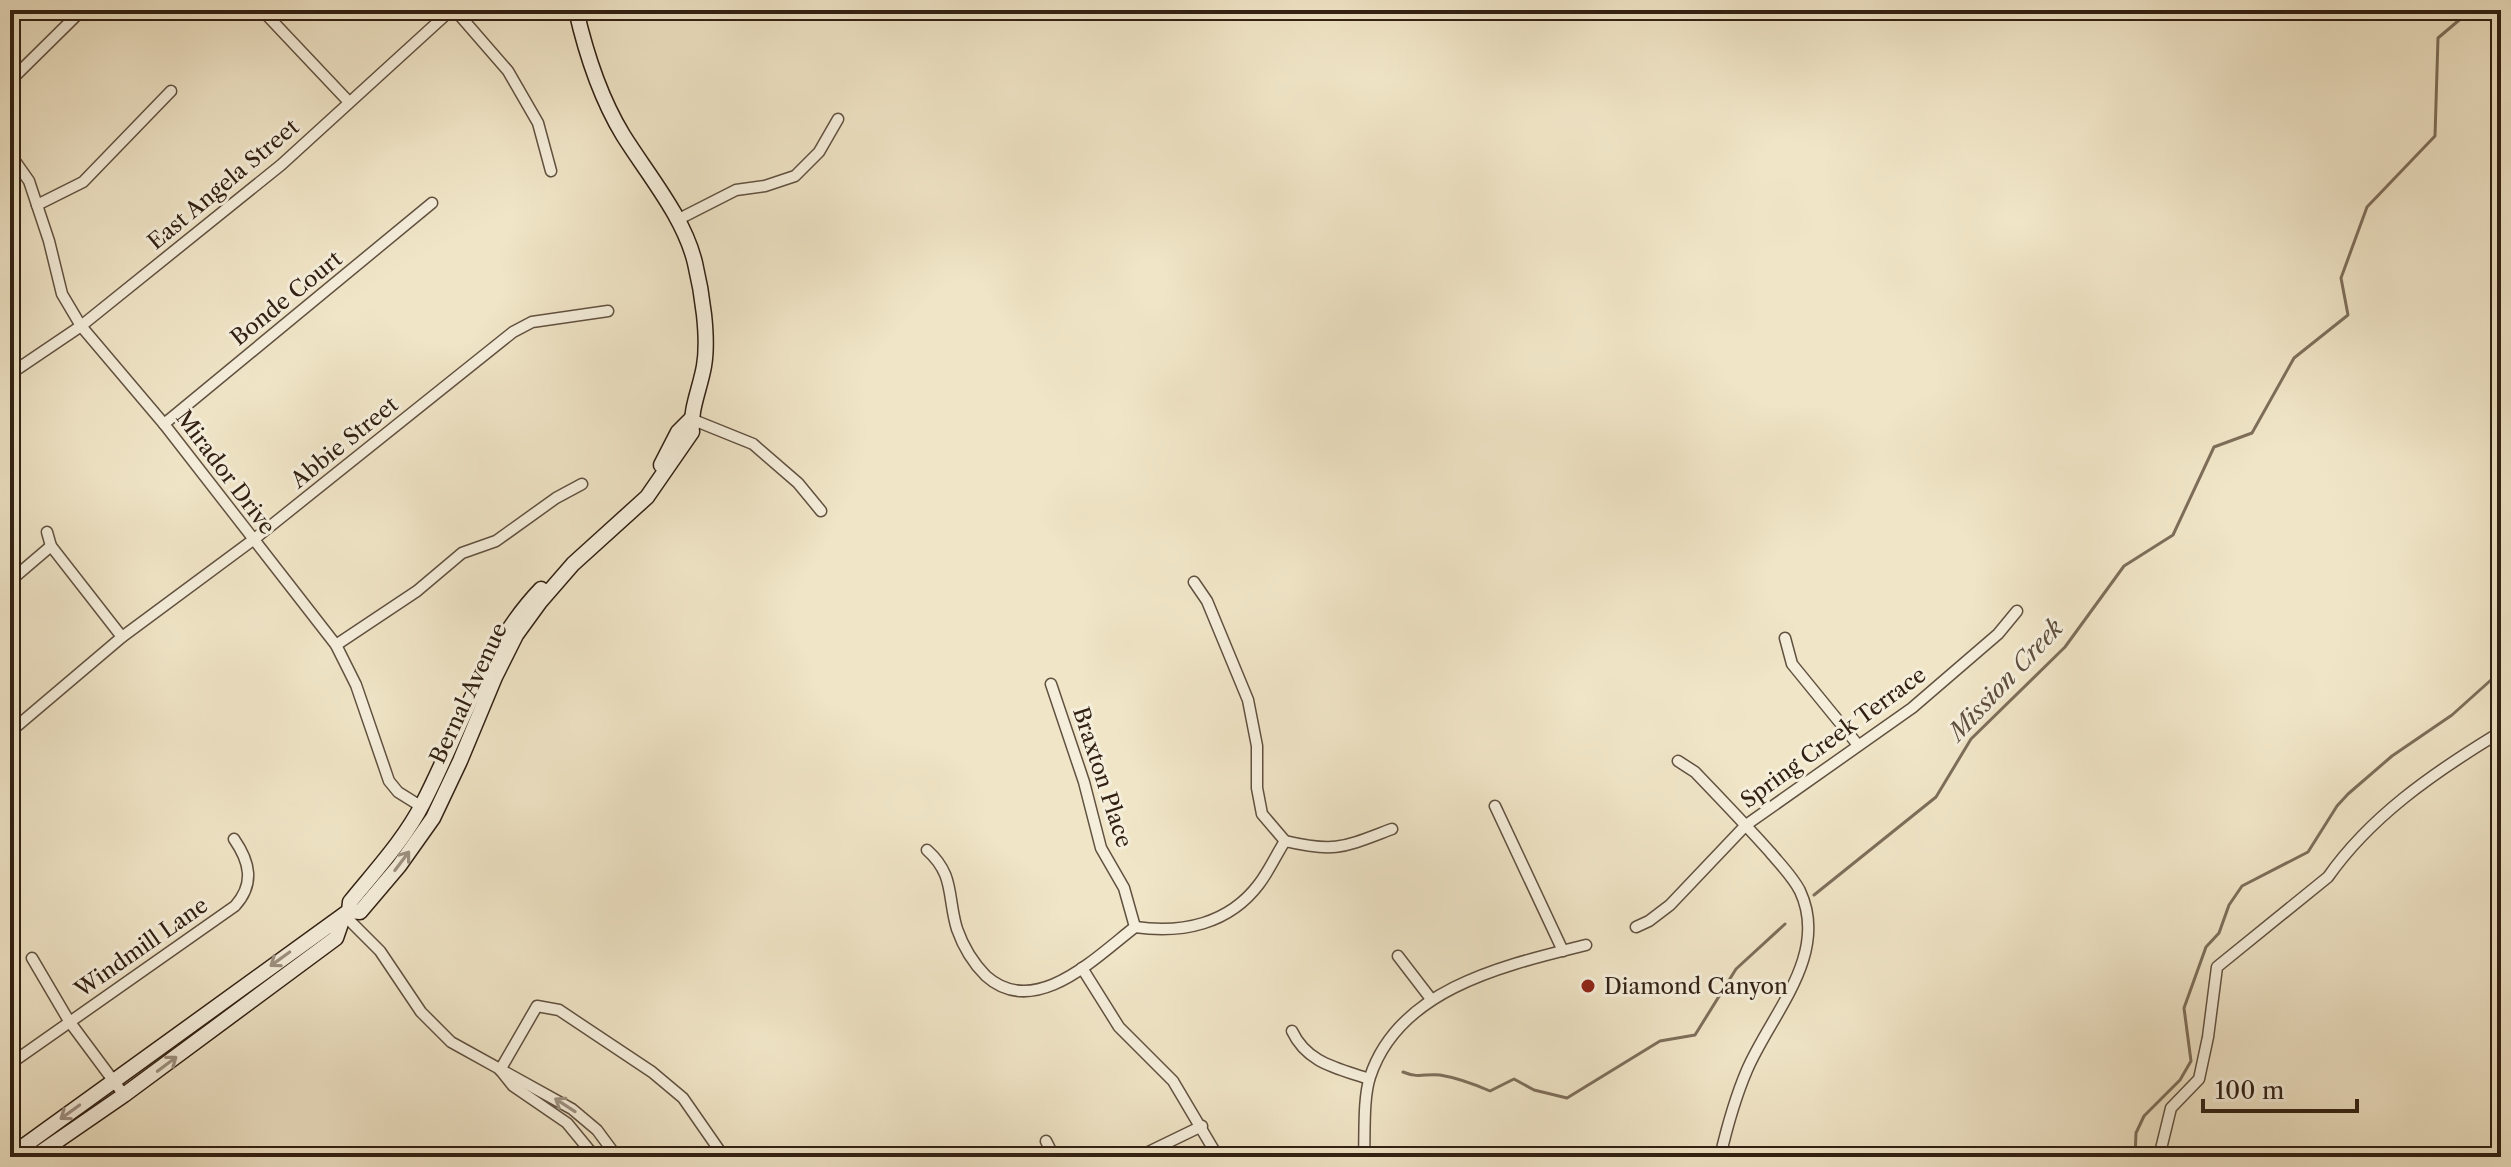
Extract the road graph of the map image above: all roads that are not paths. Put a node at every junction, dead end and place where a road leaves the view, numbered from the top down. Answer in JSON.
{"nodes":[{"id":1,"x":82,"y":10,"type":"edge"},
{"id":2,"x":262,"y":10,"type":"edge"},
{"id":3,"x":453,"y":10,"type":"edge"},
{"id":4,"x":576,"y":10,"type":"edge"},
{"id":5,"x":10,"y":81,"type":"edge"},
{"id":6,"x":171,"y":91,"type":"dead end"},
{"id":7,"x":348,"y":101,"type":"junction"},
{"id":8,"x":838,"y":119,"type":"dead end"},
{"id":9,"x":10,"y":154,"type":"edge"},
{"id":10,"x":551,"y":171,"type":"dead end"},
{"id":11,"x":432,"y":203,"type":"dead end"},
{"id":12,"x":37,"y":205,"type":"junction"},
{"id":13,"x":677,"y":220,"type":"junction"},
{"id":14,"x":608,"y":311,"type":"dead end"},
{"id":15,"x":81,"y":326,"type":"junction"},
{"id":16,"x":10,"y":374,"type":"edge"},
{"id":17,"x":691,"y":419,"type":"junction"},
{"id":18,"x":164,"y":424,"type":"junction"},
{"id":19,"x":582,"y":484,"type":"dead end"},
{"id":20,"x":821,"y":511,"type":"dead end"},
{"id":21,"x":47,"y":532,"type":"dead end"},
{"id":22,"x":253,"y":540,"type":"junction"},
{"id":23,"x":51,"y":546,"type":"junction"},
{"id":24,"x":10,"y":581,"type":"edge"},
{"id":25,"x":1194,"y":582,"type":"dead end"},
{"id":26,"x":2017,"y":611,"type":"dead end"},
{"id":27,"x":122,"y":637,"type":"junction"},
{"id":28,"x":1785,"y":638,"type":"dead end"},
{"id":29,"x":336,"y":645,"type":"junction"},
{"id":30,"x":1051,"y":684,"type":"dead end"},
{"id":31,"x":10,"y":732,"type":"edge"},
{"id":32,"x":2501,"y":734,"type":"edge"},
{"id":33,"x":1858,"y":745,"type":"junction"},
{"id":34,"x":1678,"y":761,"type":"dead end"},
{"id":35,"x":1495,"y":806,"type":"dead end"},
{"id":36,"x":422,"y":807,"type":"junction"},
{"id":37,"x":1746,"y":825,"type":"junction"},
{"id":38,"x":1392,"y":829,"type":"dead end"},
{"id":39,"x":234,"y":839,"type":"dead end"},
{"id":40,"x":1285,"y":841,"type":"junction"},
{"id":41,"x":927,"y":850,"type":"dead end"},
{"id":42,"x":346,"y":913,"type":"junction"},
{"id":43,"x":1135,"y":927,"type":"junction"},
{"id":44,"x":1636,"y":927,"type":"dead end"},
{"id":45,"x":1586,"y":945,"type":"dead end"},
{"id":46,"x":1563,"y":951,"type":"junction"},
{"id":47,"x":1398,"y":956,"type":"dead end"},
{"id":48,"x":32,"y":958,"type":"dead end"},
{"id":49,"x":1082,"y":968,"type":"junction"},
{"id":50,"x":1431,"y":999,"type":"junction"},
{"id":51,"x":69,"y":1021,"type":"junction"},
{"id":52,"x":1292,"y":1031,"type":"dead end"},
{"id":53,"x":10,"y":1064,"type":"edge"},
{"id":54,"x":500,"y":1070,"type":"junction"},
{"id":55,"x":1369,"y":1079,"type":"junction"},
{"id":56,"x":114,"y":1080,"type":"junction"},
{"id":57,"x":124,"y":1095,"type":"junction"},
{"id":58,"x":1202,"y":1126,"type":"junction"},
{"id":59,"x":1046,"y":1141,"type":"dead end"},
{"id":60,"x":610,"y":1147,"type":"junction"},
{"id":61,"x":10,"y":1156,"type":"edge"},
{"id":62,"x":34,"y":1157,"type":"edge"},
{"id":63,"x":597,"y":1157,"type":"edge"},
{"id":64,"x":617,"y":1157,"type":"edge"},
{"id":65,"x":724,"y":1157,"type":"edge"},
{"id":66,"x":1054,"y":1157,"type":"edge"},
{"id":67,"x":1138,"y":1157,"type":"edge"},
{"id":68,"x":1218,"y":1157,"type":"edge"},
{"id":69,"x":1364,"y":1157,"type":"edge"},
{"id":70,"x":1720,"y":1157,"type":"edge"},
{"id":71,"x":2159,"y":1157,"type":"edge"}],
"edges":[{"from":1,"to":5,"type":"street"},
{"from":2,"to":7,"type":"street"},
{"from":3,"to":7,"type":"street","name":"East Angela Street"},
{"from":3,"to":10,"type":"street"},
{"from":4,"to":13,"type":"main road","name":"Bernal Avenue"},
{"from":6,"to":12,"type":"street"},
{"from":7,"to":15,"type":"street","name":"East Angela Street"},
{"from":8,"to":13,"type":"street"},
{"from":9,"to":12,"type":"street","name":"Mirador Drive"},
{"from":11,"to":18,"type":"street","name":"Bonde Court"},
{"from":12,"to":15,"type":"street","name":"Mirador Drive"},
{"from":13,"to":17,"type":"main road","name":"Bernal Avenue"},
{"from":14,"to":22,"type":"street","name":"Abbie Street"},
{"from":15,"to":16,"type":"street","name":"East Angela Street"},
{"from":15,"to":18,"type":"street","name":"Mirador Drive"},
{"from":17,"to":20,"type":"street"},
{"from":17,"to":36,"type":"main road","name":"Bernal Avenue"},
{"from":42,"to":17,"type":"main road","name":"Bernal Avenue","one_way":true},
{"from":18,"to":22,"type":"street","name":"Mirador Drive"},
{"from":19,"to":29,"type":"street"},
{"from":21,"to":23,"type":"street"},
{"from":22,"to":27,"type":"street","name":"Abbie Street"},
{"from":22,"to":29,"type":"street","name":"Mirador Drive"},
{"from":23,"to":24,"type":"street"},
{"from":23,"to":27,"type":"street"},
{"from":25,"to":40,"type":"street"},
{"from":26,"to":33,"type":"street","name":"Spring Creek Terrace"},
{"from":27,"to":31,"type":"street","name":"Abbie Street"},
{"from":28,"to":33,"type":"street"},
{"from":29,"to":36,"type":"street","name":"Mirador Drive"},
{"from":30,"to":43,"type":"street","name":"Braxton Place"},
{"from":32,"to":71,"type":"street"},
{"from":33,"to":37,"type":"street","name":"Spring Creek Terrace"},
{"from":34,"to":37,"type":"street"},
{"from":35,"to":46,"type":"street"},
{"from":36,"to":42,"type":"main road","name":"Bernal Avenue"},
{"from":37,"to":44,"type":"street","name":"Spring Creek Terrace"},
{"from":37,"to":70,"type":"street"},
{"from":38,"to":40,"type":"street"},
{"from":39,"to":51,"type":"street","name":"Windmill Lane"},
{"from":40,"to":43,"type":"street"},
{"from":41,"to":49,"type":"street"},
{"from":42,"to":54,"type":"street"},
{"from":42,"to":56,"type":"main road","name":"Bernal Avenue","one_way":true},
{"from":57,"to":42,"type":"main road","name":"Bernal Avenue","one_way":true},
{"from":43,"to":49,"type":"street"},
{"from":45,"to":46,"type":"street"},
{"from":46,"to":50,"type":"street"},
{"from":47,"to":50,"type":"street"},
{"from":48,"to":51,"type":"street"},
{"from":49,"to":58,"type":"street"},
{"from":50,"to":55,"type":"street"},
{"from":51,"to":53,"type":"street","name":"Windmill Lane"},
{"from":51,"to":56,"type":"street"},
{"from":52,"to":55,"type":"street"},
{"from":60,"to":54,"type":"street","one_way":true},
{"from":54,"to":63,"type":"street"},
{"from":54,"to":65,"type":"street"},
{"from":55,"to":69,"type":"street"},
{"from":56,"to":57,"type":"street"},
{"from":56,"to":61,"type":"main road","name":"Bernal Avenue","one_way":true},
{"from":57,"to":62,"type":"main road","name":"Bernal Avenue"},
{"from":58,"to":67,"type":"street"},
{"from":58,"to":68,"type":"street"},
{"from":59,"to":66,"type":"street"},
{"from":60,"to":63,"type":"street"},
{"from":60,"to":64,"type":"street"}]}
